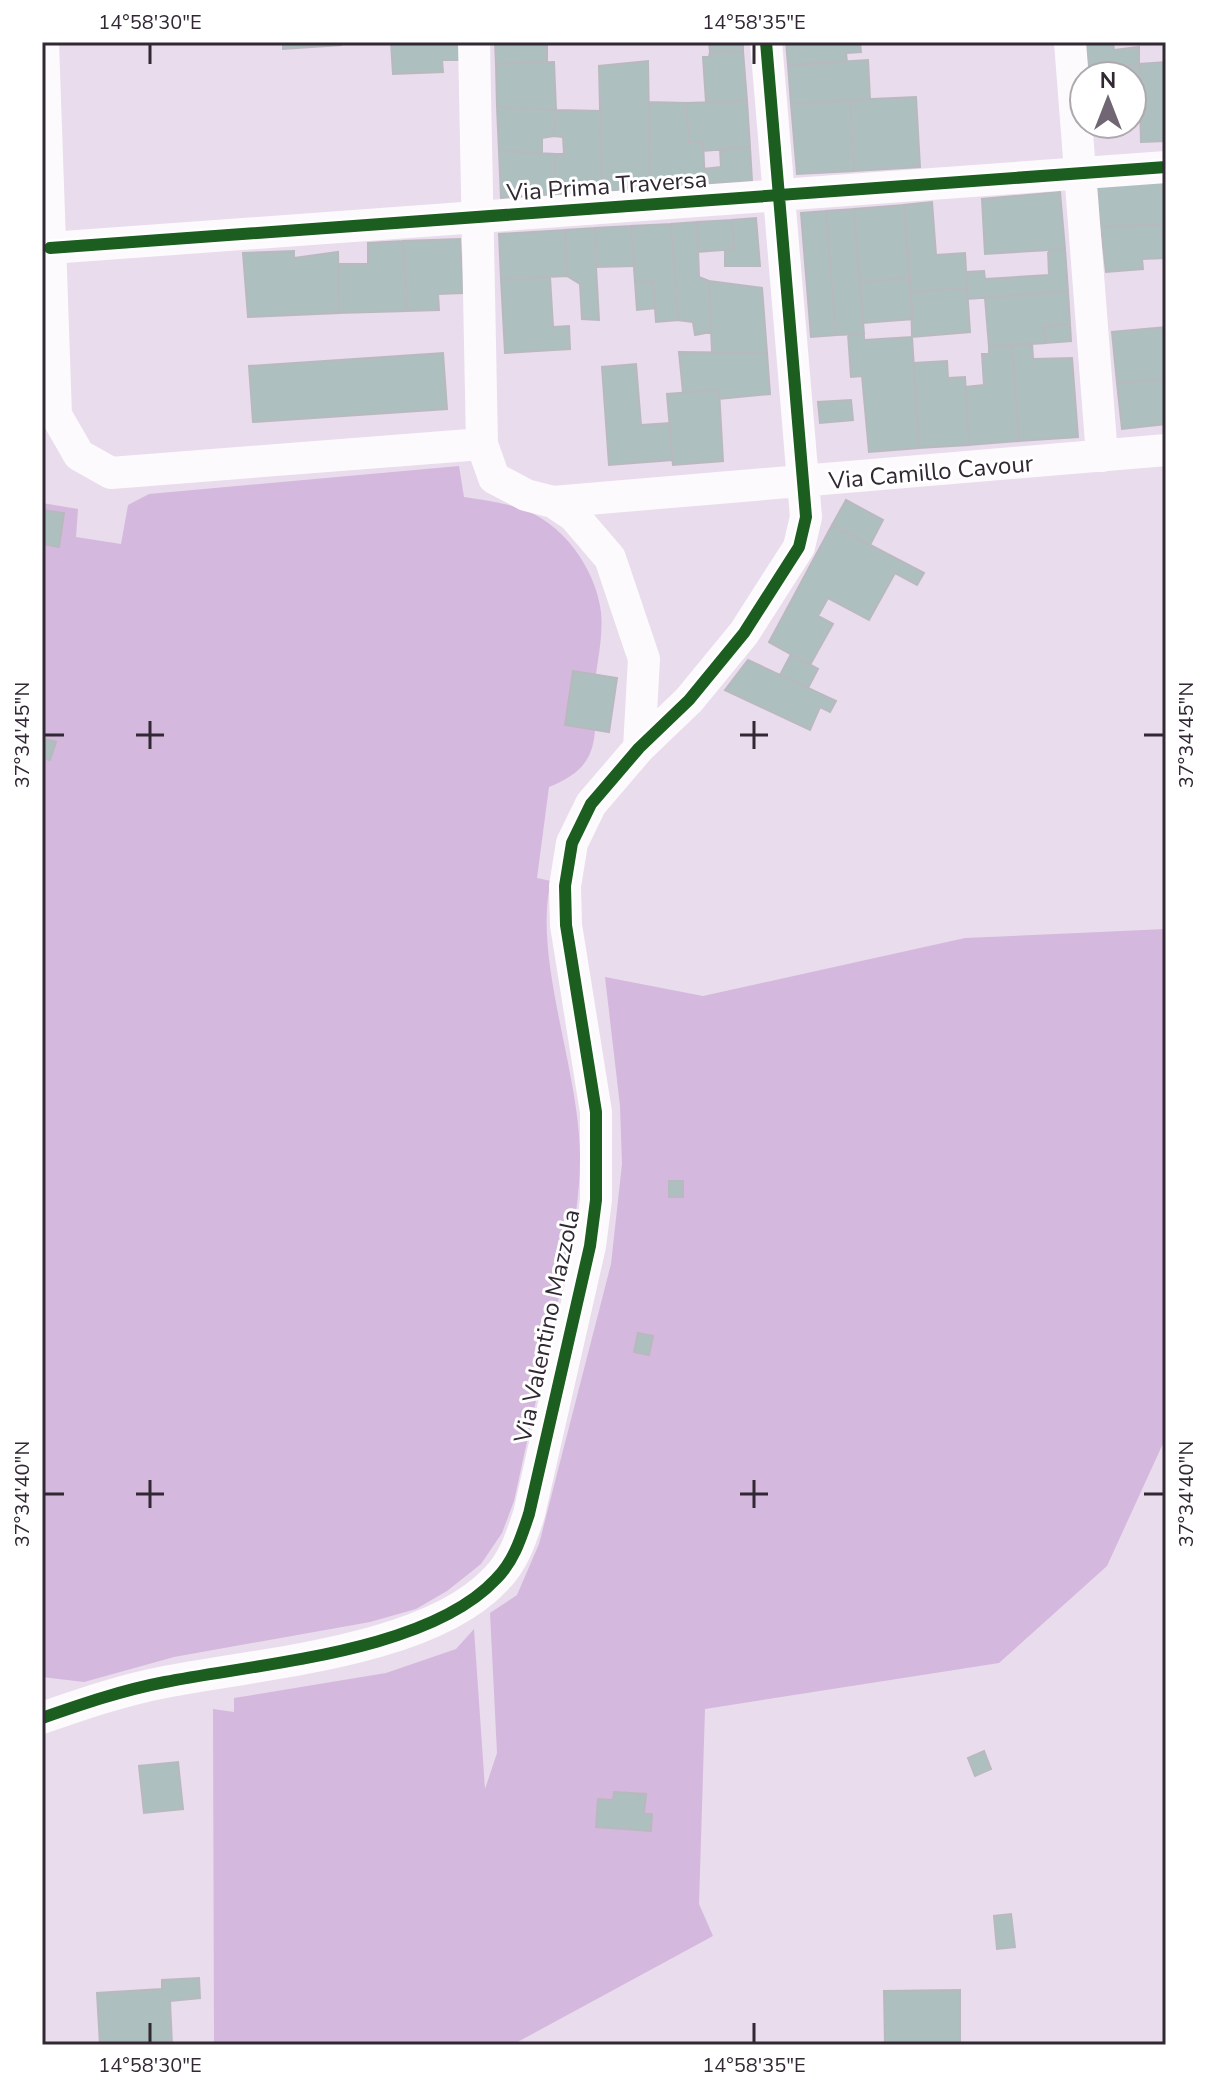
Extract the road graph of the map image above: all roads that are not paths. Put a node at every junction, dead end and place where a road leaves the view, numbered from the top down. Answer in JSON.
{"nodes":[{"id":1,"x":43,"y":42,"type":"edge"},
{"id":2,"x":474,"y":42,"type":"edge"},
{"id":3,"x":766,"y":42,"type":"edge"},
{"id":4,"x":1070,"y":42,"type":"edge"},
{"id":5,"x":1166,"y":167,"type":"edge"},
{"id":6,"x":1080,"y":172,"type":"junction"},
{"id":7,"x":779,"y":196,"type":"junction"},
{"id":8,"x":477,"y":217,"type":"junction"},
{"id":9,"x":50,"y":248,"type":"junction"},
{"id":10,"x":482,"y":444,"type":"junction"},
{"id":11,"x":1166,"y":450,"type":"edge"},
{"id":12,"x":1102,"y":456,"type":"junction"},
{"id":13,"x":802,"y":484,"type":"junction"},
{"id":14,"x":553,"y":502,"type":"junction"},
{"id":15,"x":639,"y":748,"type":"junction"},
{"id":16,"x":42,"y":1718,"type":"edge"}],
"edges":[{"from":1,"to":9,"type":"street"},
{"from":2,"to":8,"type":"street"},
{"from":3,"to":7,"type":"street","name":"Via Valentino Mazzola"},
{"from":4,"to":6,"type":"street"},
{"from":5,"to":6,"type":"street","name":"Via Prima Traversa"},
{"from":6,"to":7,"type":"street","name":"Via Prima Traversa"},
{"from":6,"to":12,"type":"street"},
{"from":7,"to":8,"type":"street","name":"Via Prima Traversa"},
{"from":7,"to":13,"type":"street","name":"Via Valentino Mazzola"},
{"from":8,"to":9,"type":"street","name":"Via Prima Traversa"},
{"from":8,"to":10,"type":"street"},
{"from":9,"to":10,"type":"street"},
{"from":10,"to":14,"type":"street"},
{"from":11,"to":12,"type":"street","name":"Via Camillo Cavour"},
{"from":12,"to":13,"type":"street","name":"Via Camillo Cavour"},
{"from":13,"to":14,"type":"street","name":"Via Camillo Cavour"},
{"from":13,"to":15,"type":"street","name":"Via Valentino Mazzola"},
{"from":14,"to":15,"type":"street"},
{"from":15,"to":16,"type":"street","name":"Via Valentino Mazzola"}]}
